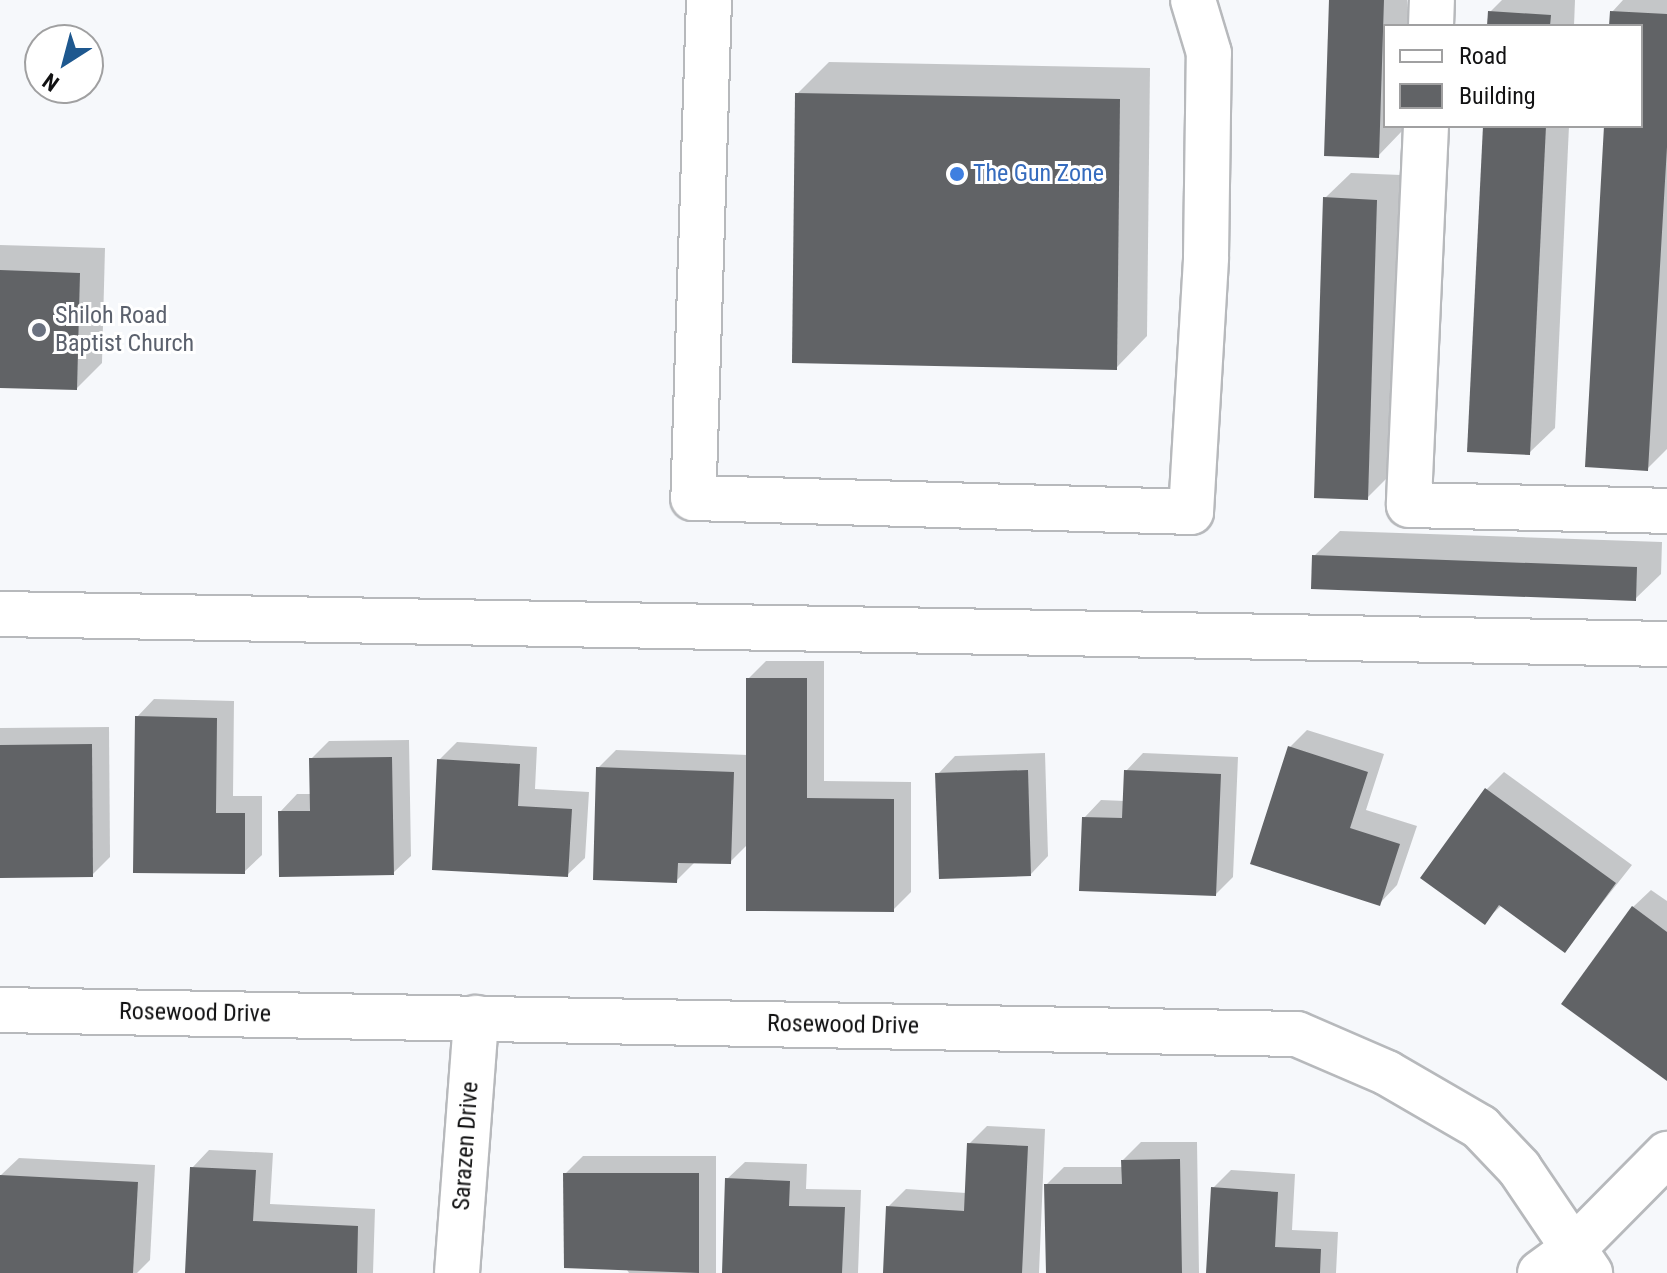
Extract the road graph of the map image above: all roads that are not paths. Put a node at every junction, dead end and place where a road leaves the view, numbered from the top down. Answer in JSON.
{"nodes":[{"id":1,"x":709,"y":0,"type":"edge"},
{"id":2,"x":1193,"y":0,"type":"edge"},
{"id":3,"x":1432,"y":0,"type":"edge"},
{"id":4,"x":1431,"y":24,"type":"edge"},
{"id":5,"x":1426,"y":128,"type":"edge"},
{"id":6,"x":1667,"y":511,"type":"edge"},
{"id":7,"x":0,"y":614,"type":"edge"},
{"id":8,"x":1667,"y":644,"type":"edge"},
{"id":9,"x":0,"y":1010,"type":"edge"},
{"id":10,"x":476,"y":1018,"type":"junction"},
{"id":11,"x":1667,"y":1154,"type":"edge"},
{"id":12,"x":1568,"y":1265,"type":"edge"},
{"id":13,"x":457,"y":1273,"type":"edge"}],
"edges":[{"from":1,"to":2,"type":"street"},
{"from":3,"to":4,"type":"street"},
{"from":5,"to":6,"type":"street"},
{"from":7,"to":8,"type":"street"},
{"from":9,"to":10,"type":"street","name":"Rosewood Drive"},
{"from":10,"to":12,"type":"street","name":"Rosewood Drive"},
{"from":10,"to":13,"type":"street","name":"Sarazen Drive"},
{"from":11,"to":12,"type":"street"}]}
